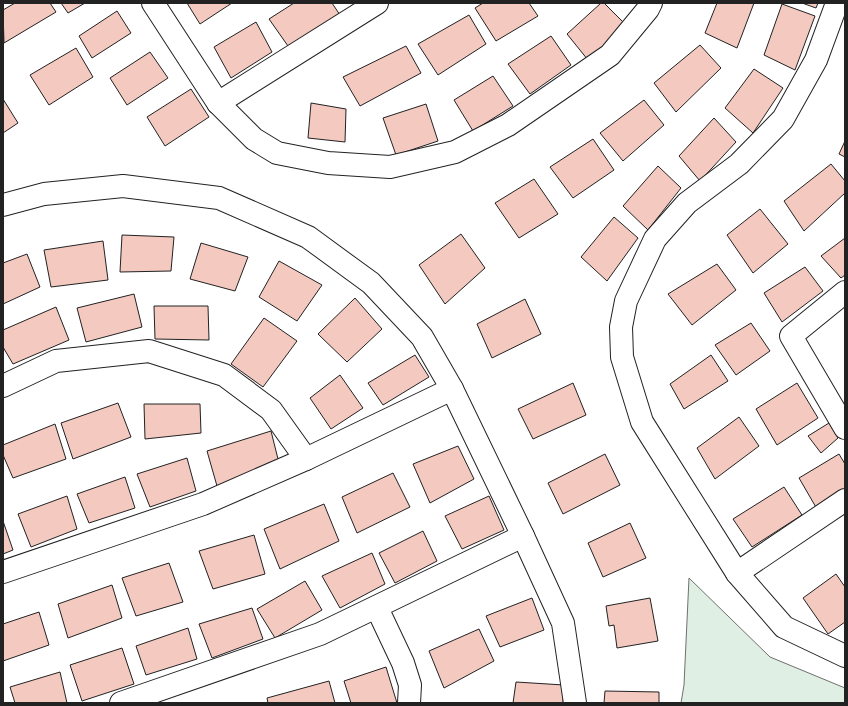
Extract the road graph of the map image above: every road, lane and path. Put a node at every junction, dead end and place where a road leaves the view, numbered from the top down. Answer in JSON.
{"nodes":[{"id":1,"x":153,"y":3,"type":"edge"},
{"id":2,"x":377,"y":3,"type":"edge"},
{"id":3,"x":651,"y":3,"type":"edge"},
{"id":4,"x":838,"y":3,"type":"edge"},
{"id":5,"x":218,"y":103,"type":"junction"},
{"id":6,"x":3,"y":205,"type":"edge"},
{"id":7,"x":845,"y":292,"type":"edge"},
{"id":8,"x":3,"y":386,"type":"edge"},
{"id":9,"x":452,"y":389,"type":"junction"},
{"id":10,"x":845,"y":428,"type":"edge"},
{"id":11,"x":306,"y":459,"type":"junction"},
{"id":12,"x":845,"y":500,"type":"edge"},
{"id":13,"x":523,"y":536,"type":"junction"},
{"id":14,"x":3,"y":572,"type":"edge"},
{"id":15,"x":737,"y":573,"type":"junction"},
{"id":16,"x":377,"y":608,"type":"junction"},
{"id":17,"x":845,"y":656,"type":"edge"},
{"id":18,"x":121,"y":703,"type":"edge"},
{"id":19,"x":409,"y":703,"type":"edge"},
{"id":20,"x":575,"y":703,"type":"edge"}],
"edges":[{"from":1,"to":5,"type":"street"},
{"from":2,"to":5,"type":"street"},
{"from":3,"to":5,"type":"street"},
{"from":4,"to":15,"type":"street"},
{"from":6,"to":9,"type":"street"},
{"from":7,"to":10,"type":"street"},
{"from":8,"to":11,"type":"street"},
{"from":9,"to":11,"type":"street"},
{"from":9,"to":13,"type":"street"},
{"from":11,"to":14,"type":"street"},
{"from":12,"to":15,"type":"street"},
{"from":13,"to":16,"type":"street"},
{"from":13,"to":20,"type":"street"},
{"from":15,"to":17,"type":"street"},
{"from":16,"to":18,"type":"street"},
{"from":16,"to":19,"type":"street"}]}
